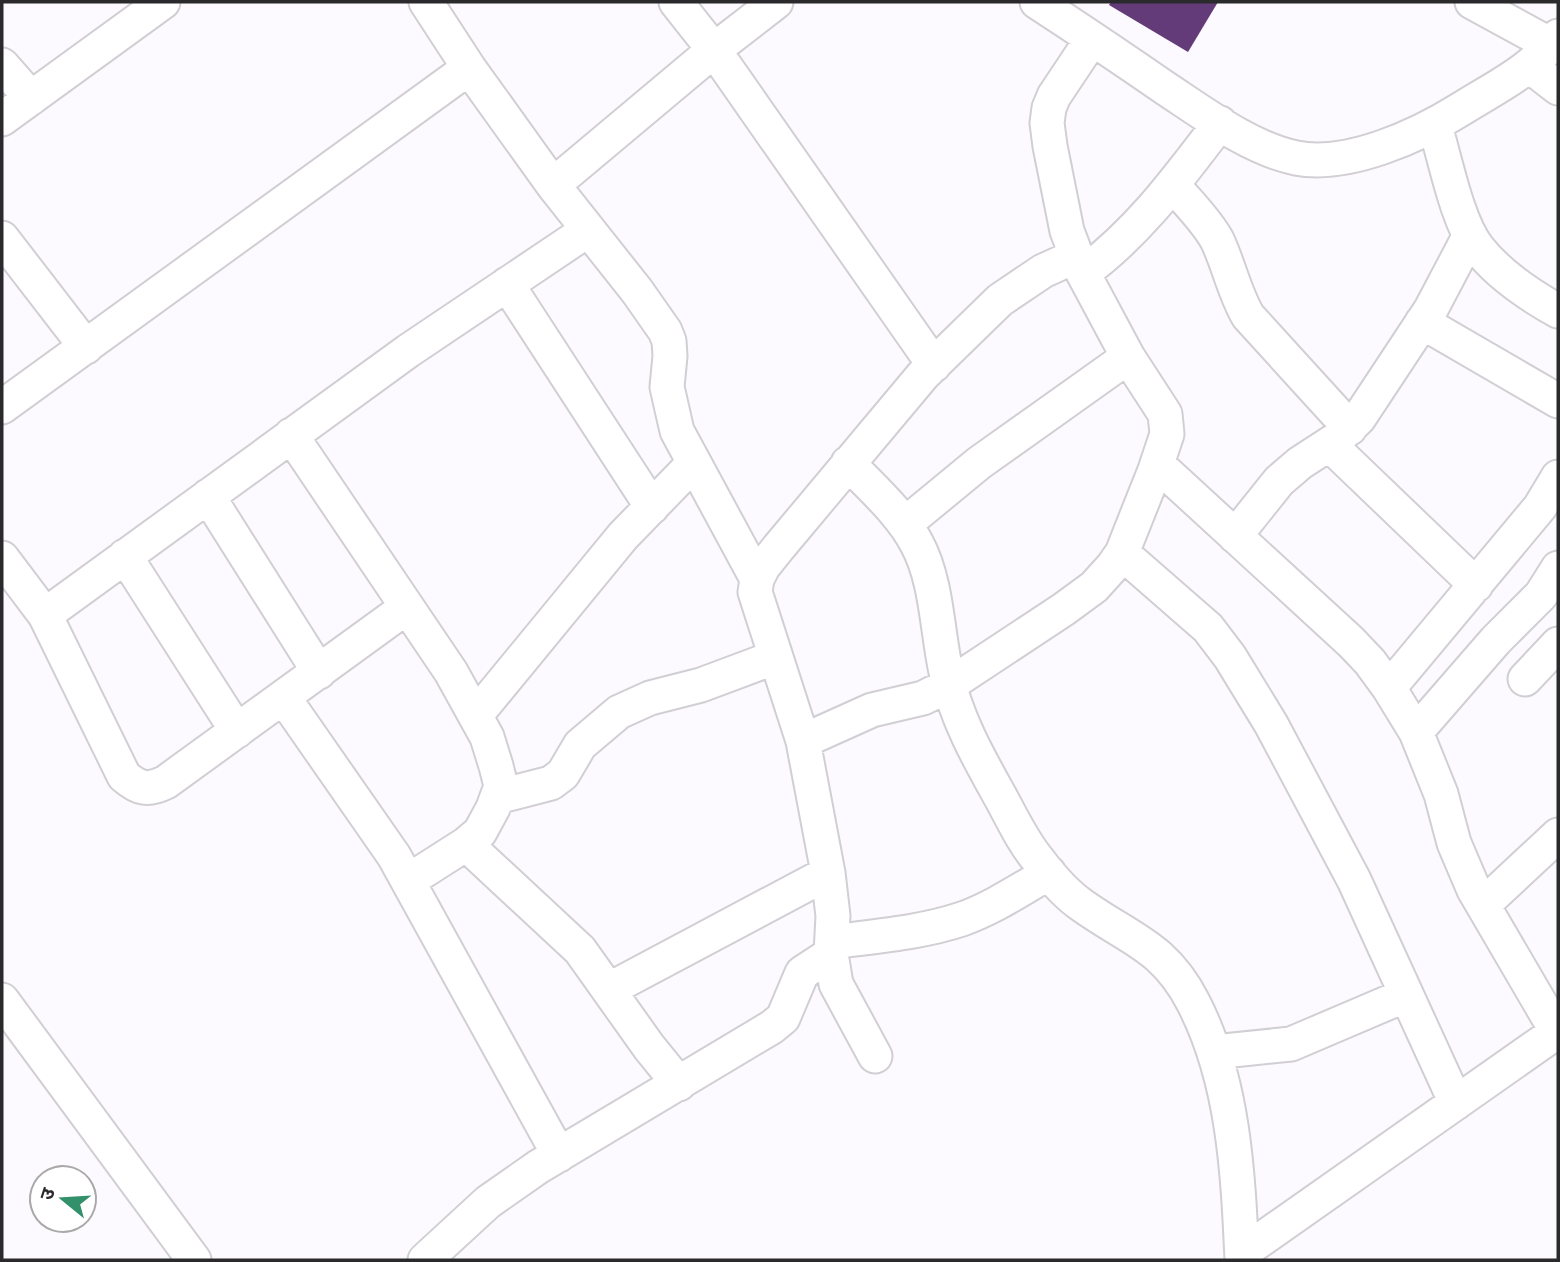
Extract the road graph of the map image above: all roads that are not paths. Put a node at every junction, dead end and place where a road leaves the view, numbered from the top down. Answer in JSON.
{"nodes":[{"id":1,"x":426,"y":2,"type":"edge"},
{"id":2,"x":676,"y":2,"type":"edge"},
{"id":3,"x":776,"y":2,"type":"edge"},
{"id":4,"x":1037,"y":2,"type":"edge"},
{"id":5,"x":1472,"y":2,"type":"edge"},
{"id":6,"x":158,"y":3,"type":"edge"},
{"id":7,"x":1092,"y":39,"type":"junction"},
{"id":8,"x":1547,"y":49,"type":"edge"},
{"id":9,"x":714,"y":50,"type":"junction"},
{"id":10,"x":2,"y":65,"type":"edge"},
{"id":11,"x":469,"y":68,"type":"junction"},
{"id":12,"x":1558,"y":88,"type":"edge"},
{"id":13,"x":30,"y":98,"type":"junction"},
{"id":14,"x":2,"y":119,"type":"edge"},
{"id":15,"x":1220,"y":123,"type":"junction"},
{"id":16,"x":1435,"y":125,"type":"junction"},
{"id":17,"x":553,"y":185,"type":"junction"},
{"id":18,"x":1173,"y":185,"type":"junction"},
{"id":19,"x":588,"y":230,"type":"junction"},
{"id":20,"x":1470,"y":235,"type":"junction"},
{"id":21,"x":2,"y":238,"type":"edge"},
{"id":22,"x":1079,"y":264,"type":"junction"},
{"id":23,"x":507,"y":284,"type":"junction"},
{"id":24,"x":1558,"y":311,"type":"edge"},
{"id":25,"x":1422,"y":322,"type":"junction"},
{"id":26,"x":86,"y":347,"type":"junction"},
{"id":27,"x":1128,"y":357,"type":"junction"},
{"id":28,"x":934,"y":365,"type":"junction"},
{"id":29,"x":1558,"y":401,"type":"edge"},
{"id":30,"x":2,"y":407,"type":"edge"},
{"id":31,"x":291,"y":435,"type":"junction"},
{"id":32,"x":1340,"y":437,"type":"junction"},
{"id":33,"x":848,"y":463,"type":"junction"},
{"id":34,"x":694,"y":464,"type":"junction"},
{"id":35,"x":1157,"y":464,"type":"junction"},
{"id":36,"x":1558,"y":477,"type":"edge"},
{"id":37,"x":208,"y":496,"type":"junction"},
{"id":38,"x":652,"y":507,"type":"junction"},
{"id":39,"x":905,"y":524,"type":"junction"},
{"id":40,"x":1235,"y":536,"type":"junction"},
{"id":41,"x":1122,"y":553,"type":"junction"},
{"id":42,"x":125,"y":556,"type":"junction"},
{"id":43,"x":2,"y":558,"type":"edge"},
{"id":44,"x":1558,"y":568,"type":"edge"},
{"id":45,"x":757,"y":579,"type":"junction"},
{"id":46,"x":1476,"y":585,"type":"junction"},
{"id":47,"x":407,"y":607,"type":"junction"},
{"id":48,"x":45,"y":615,"type":"junction"},
{"id":49,"x":1558,"y":644,"type":"edge"},
{"id":50,"x":776,"y":657,"type":"junction"},
{"id":51,"x":319,"y":672,"type":"junction"},
{"id":52,"x":1525,"y":679,"type":"dead end"},
{"id":53,"x":949,"y":685,"type":"junction"},
{"id":54,"x":1389,"y":688,"type":"junction"},
{"id":55,"x":284,"y":698,"type":"junction"},
{"id":56,"x":476,"y":715,"type":"junction"},
{"id":57,"x":237,"y":731,"type":"junction"},
{"id":58,"x":1416,"y":732,"type":"junction"},
{"id":59,"x":803,"y":741,"type":"junction"},
{"id":60,"x":497,"y":797,"type":"junction"},
{"id":61,"x":1558,"y":835,"type":"edge"},
{"id":62,"x":466,"y":844,"type":"junction"},
{"id":63,"x":828,"y":873,"type":"junction"},
{"id":64,"x":1049,"y":873,"type":"junction"},
{"id":65,"x":408,"y":881,"type":"junction"},
{"id":66,"x":1483,"y":905,"type":"junction"},
{"id":67,"x":832,"y":948,"type":"junction"},
{"id":68,"x":610,"y":989,"type":"junction"},
{"id":69,"x":1406,"y":995,"type":"junction"},
{"id":70,"x":2,"y":1000,"type":"edge"},
{"id":71,"x":1558,"y":1031,"type":"edge"},
{"id":72,"x":1214,"y":1052,"type":"junction"},
{"id":73,"x":875,"y":1056,"type":"dead end"},
{"id":74,"x":679,"y":1084,"type":"junction"},
{"id":75,"x":1456,"y":1103,"type":"junction"},
{"id":76,"x":559,"y":1155,"type":"junction"},
{"id":77,"x":1242,"y":1256,"type":"edge"},
{"id":78,"x":194,"y":1260,"type":"edge"},
{"id":79,"x":425,"y":1260,"type":"edge"}],
"edges":[{"from":1,"to":11,"type":"street"},
{"from":2,"to":9,"type":"street"},
{"from":3,"to":9,"type":"street"},
{"from":4,"to":7,"type":"street"},
{"from":5,"to":8,"type":"street"},
{"from":6,"to":13,"type":"street"},
{"from":7,"to":15,"type":"street"},
{"from":7,"to":22,"type":"street"},
{"from":8,"to":12,"type":"street"},
{"from":8,"to":16,"type":"street"},
{"from":9,"to":17,"type":"street"},
{"from":9,"to":28,"type":"street"},
{"from":10,"to":13,"type":"street"},
{"from":11,"to":17,"type":"street"},
{"from":11,"to":26,"type":"street"},
{"from":13,"to":14,"type":"street"},
{"from":15,"to":16,"type":"street"},
{"from":15,"to":18,"type":"street"},
{"from":16,"to":20,"type":"street"},
{"from":17,"to":19,"type":"street"},
{"from":18,"to":22,"type":"street"},
{"from":18,"to":32,"type":"street"},
{"from":19,"to":23,"type":"street"},
{"from":19,"to":34,"type":"street"},
{"from":20,"to":24,"type":"street"},
{"from":20,"to":25,"type":"street"},
{"from":21,"to":26,"type":"street"},
{"from":22,"to":27,"type":"street"},
{"from":22,"to":28,"type":"street"},
{"from":23,"to":31,"type":"street"},
{"from":23,"to":38,"type":"street"},
{"from":25,"to":29,"type":"street"},
{"from":25,"to":32,"type":"street"},
{"from":26,"to":30,"type":"street"},
{"from":27,"to":35,"type":"street"},
{"from":27,"to":39,"type":"street"},
{"from":28,"to":33,"type":"street"},
{"from":31,"to":37,"type":"street"},
{"from":31,"to":47,"type":"street"},
{"from":32,"to":40,"type":"street"},
{"from":32,"to":46,"type":"street"},
{"from":33,"to":39,"type":"street"},
{"from":33,"to":45,"type":"street"},
{"from":34,"to":38,"type":"street"},
{"from":34,"to":45,"type":"street"},
{"from":35,"to":40,"type":"street"},
{"from":35,"to":41,"type":"street"},
{"from":36,"to":46,"type":"street"},
{"from":37,"to":42,"type":"street"},
{"from":37,"to":51,"type":"street"},
{"from":38,"to":56,"type":"street"},
{"from":39,"to":53,"type":"street"},
{"from":40,"to":54,"type":"street"},
{"from":41,"to":53,"type":"street"},
{"from":41,"to":69,"type":"street"},
{"from":42,"to":48,"type":"street"},
{"from":42,"to":57,"type":"street"},
{"from":43,"to":48,"type":"street"},
{"from":44,"to":58,"type":"street"},
{"from":45,"to":50,"type":"street"},
{"from":46,"to":54,"type":"street"},
{"from":47,"to":51,"type":"street"},
{"from":47,"to":56,"type":"street"},
{"from":48,"to":57,"type":"street"},
{"from":49,"to":52,"type":"street"},
{"from":50,"to":59,"type":"street"},
{"from":50,"to":60,"type":"street"},
{"from":51,"to":55,"type":"street"},
{"from":53,"to":59,"type":"street"},
{"from":53,"to":64,"type":"street"},
{"from":54,"to":58,"type":"street"},
{"from":55,"to":57,"type":"street"},
{"from":55,"to":65,"type":"street"},
{"from":56,"to":60,"type":"street"},
{"from":58,"to":66,"type":"street"},
{"from":59,"to":63,"type":"street"},
{"from":60,"to":62,"type":"street"},
{"from":61,"to":66,"type":"street"},
{"from":62,"to":65,"type":"street"},
{"from":62,"to":68,"type":"street"},
{"from":63,"to":67,"type":"street"},
{"from":63,"to":68,"type":"street"},
{"from":64,"to":67,"type":"street"},
{"from":64,"to":72,"type":"street"},
{"from":65,"to":76,"type":"street"},
{"from":66,"to":71,"type":"street"},
{"from":67,"to":73,"type":"street"},
{"from":67,"to":74,"type":"street"},
{"from":68,"to":74,"type":"street"},
{"from":69,"to":72,"type":"street"},
{"from":69,"to":75,"type":"street"},
{"from":70,"to":78,"type":"street"},
{"from":71,"to":75,"type":"street"},
{"from":72,"to":77,"type":"street"},
{"from":74,"to":76,"type":"street"},
{"from":75,"to":77,"type":"street"},
{"from":76,"to":79,"type":"street"}]}
